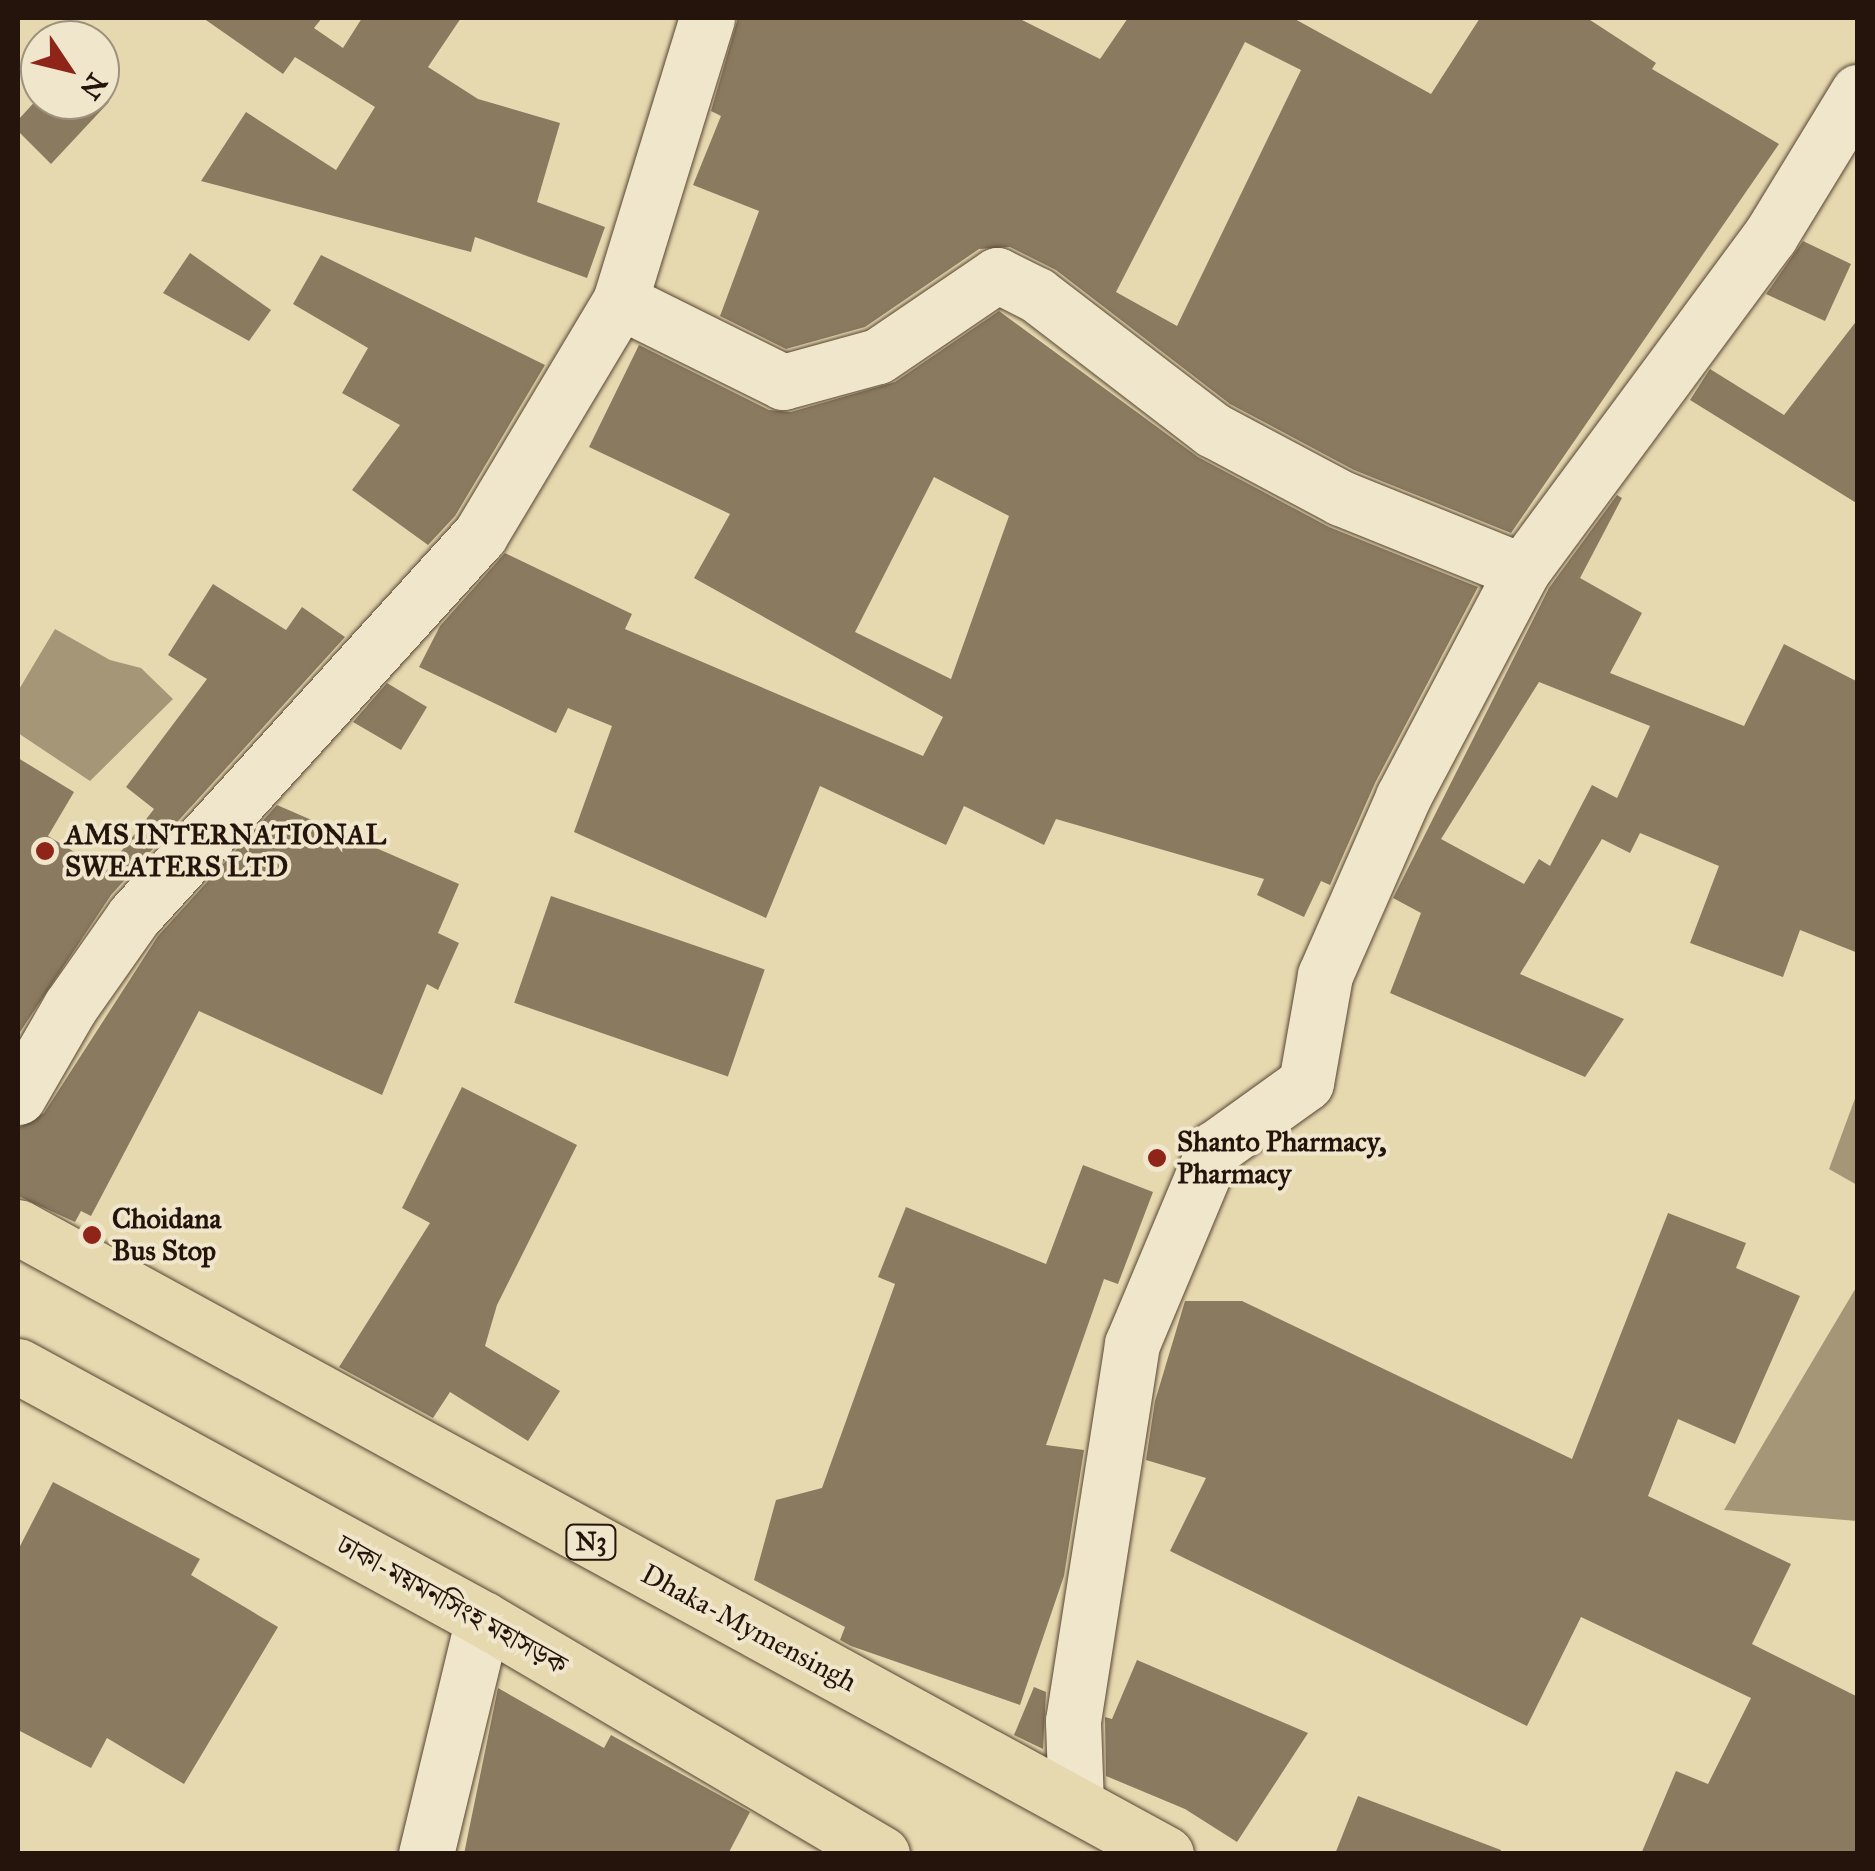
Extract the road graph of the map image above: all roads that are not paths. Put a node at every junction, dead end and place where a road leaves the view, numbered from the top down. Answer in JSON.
{"nodes":[{"id":1,"x":707,"y":18,"type":"edge"},
{"id":2,"x":1858,"y":92,"type":"edge"},
{"id":3,"x":620,"y":301,"type":"junction"},
{"id":4,"x":1522,"y":571,"type":"junction"},
{"id":5,"x":18,"y":1097,"type":"edge"},
{"id":6,"x":18,"y":1228,"type":"edge"},
{"id":7,"x":18,"y":1366,"type":"edge"},
{"id":8,"x":482,"y":1619,"type":"junction"},
{"id":9,"x":1076,"y":1804,"type":"junction"},
{"id":10,"x":426,"y":1854,"type":"edge"},
{"id":11,"x":882,"y":1854,"type":"edge"},
{"id":12,"x":1166,"y":1854,"type":"edge"}],
"edges":[{"from":1,"to":3,"type":"street"},
{"from":2,"to":4,"type":"street"},
{"from":3,"to":4,"type":"street"},
{"from":3,"to":5,"type":"street"},
{"from":4,"to":9,"type":"street"},
{"from":6,"to":9,"type":"highway","name":"Dhaka-Mymensingh","number":"N3"},
{"from":7,"to":8,"type":"highway","name":"ঢাকা-ময়মনসিংহ মহাসড়ক"},
{"from":8,"to":10,"type":"street"},
{"from":8,"to":11,"type":"highway","name":"ঢাকা-ময়মনসিংহ মহাসড়ক"},
{"from":9,"to":12,"type":"highway","name":"Dhaka-Mymensingh","number":"N3"}]}
